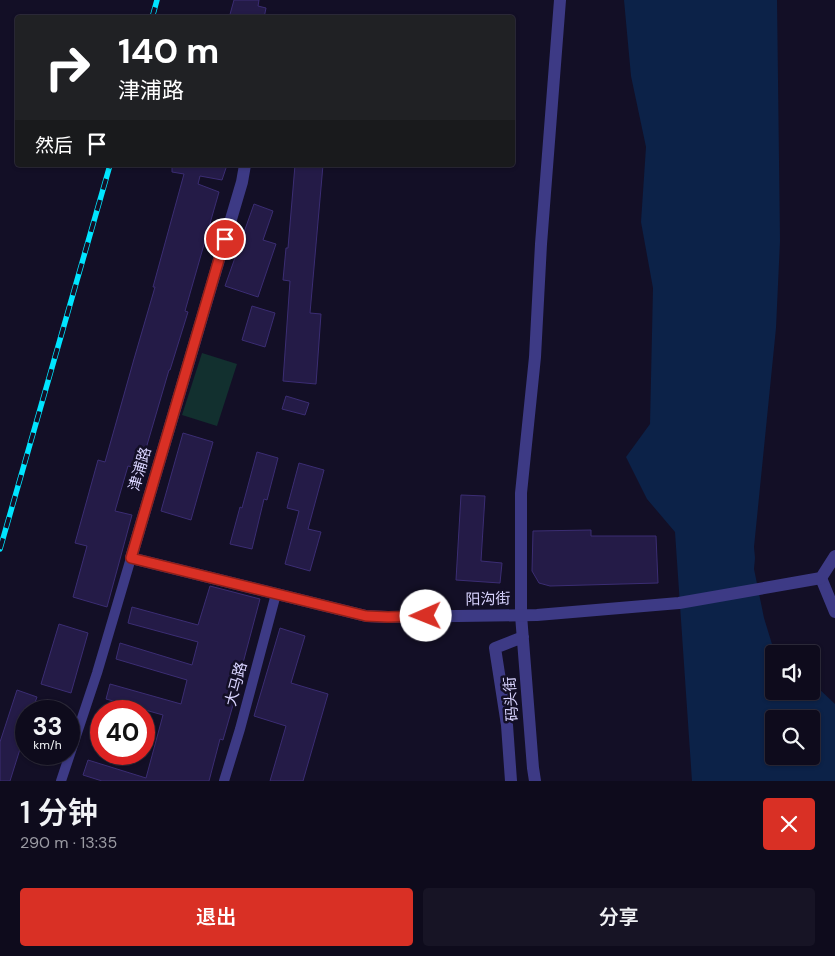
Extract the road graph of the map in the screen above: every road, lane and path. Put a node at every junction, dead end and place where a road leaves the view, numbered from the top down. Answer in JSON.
{"nodes":[{"id":1,"x":560,"y":0,"type":"edge"},
{"id":2,"x":245,"y":167,"type":"edge"},
{"id":3,"x":835,"y":556,"type":"edge"},
{"id":4,"x":131,"y":558,"type":"junction"},
{"id":5,"x":820,"y":578,"type":"junction"},
{"id":6,"x":276,"y":594,"type":"junction"},
{"id":7,"x":835,"y":612,"type":"edge"},
{"id":8,"x":522,"y":615,"type":"junction"},
{"id":9,"x":523,"y":637,"type":"junction"},
{"id":10,"x":61,"y":781,"type":"edge"},
{"id":11,"x":224,"y":781,"type":"edge"},
{"id":12,"x":510,"y":781,"type":"edge"},
{"id":13,"x":535,"y":781,"type":"edge"}],
"edges":[{"from":1,"to":8,"type":"street","name":"码头街"},
{"from":2,"to":4,"type":"street","name":"津浦路"},
{"from":3,"to":5,"type":"street"},
{"from":4,"to":6,"type":"street","name":"阳沟街"},
{"from":4,"to":10,"type":"street","name":"津浦路"},
{"from":5,"to":7,"type":"street"},
{"from":5,"to":8,"type":"street","name":"阳沟街"},
{"from":6,"to":8,"type":"street","name":"阳沟街"},
{"from":6,"to":11,"type":"street","name":"大马路"},
{"from":8,"to":9,"type":"street","name":"码头街"},
{"from":9,"to":12,"type":"street"},
{"from":9,"to":13,"type":"street","name":"码头街"}]}
